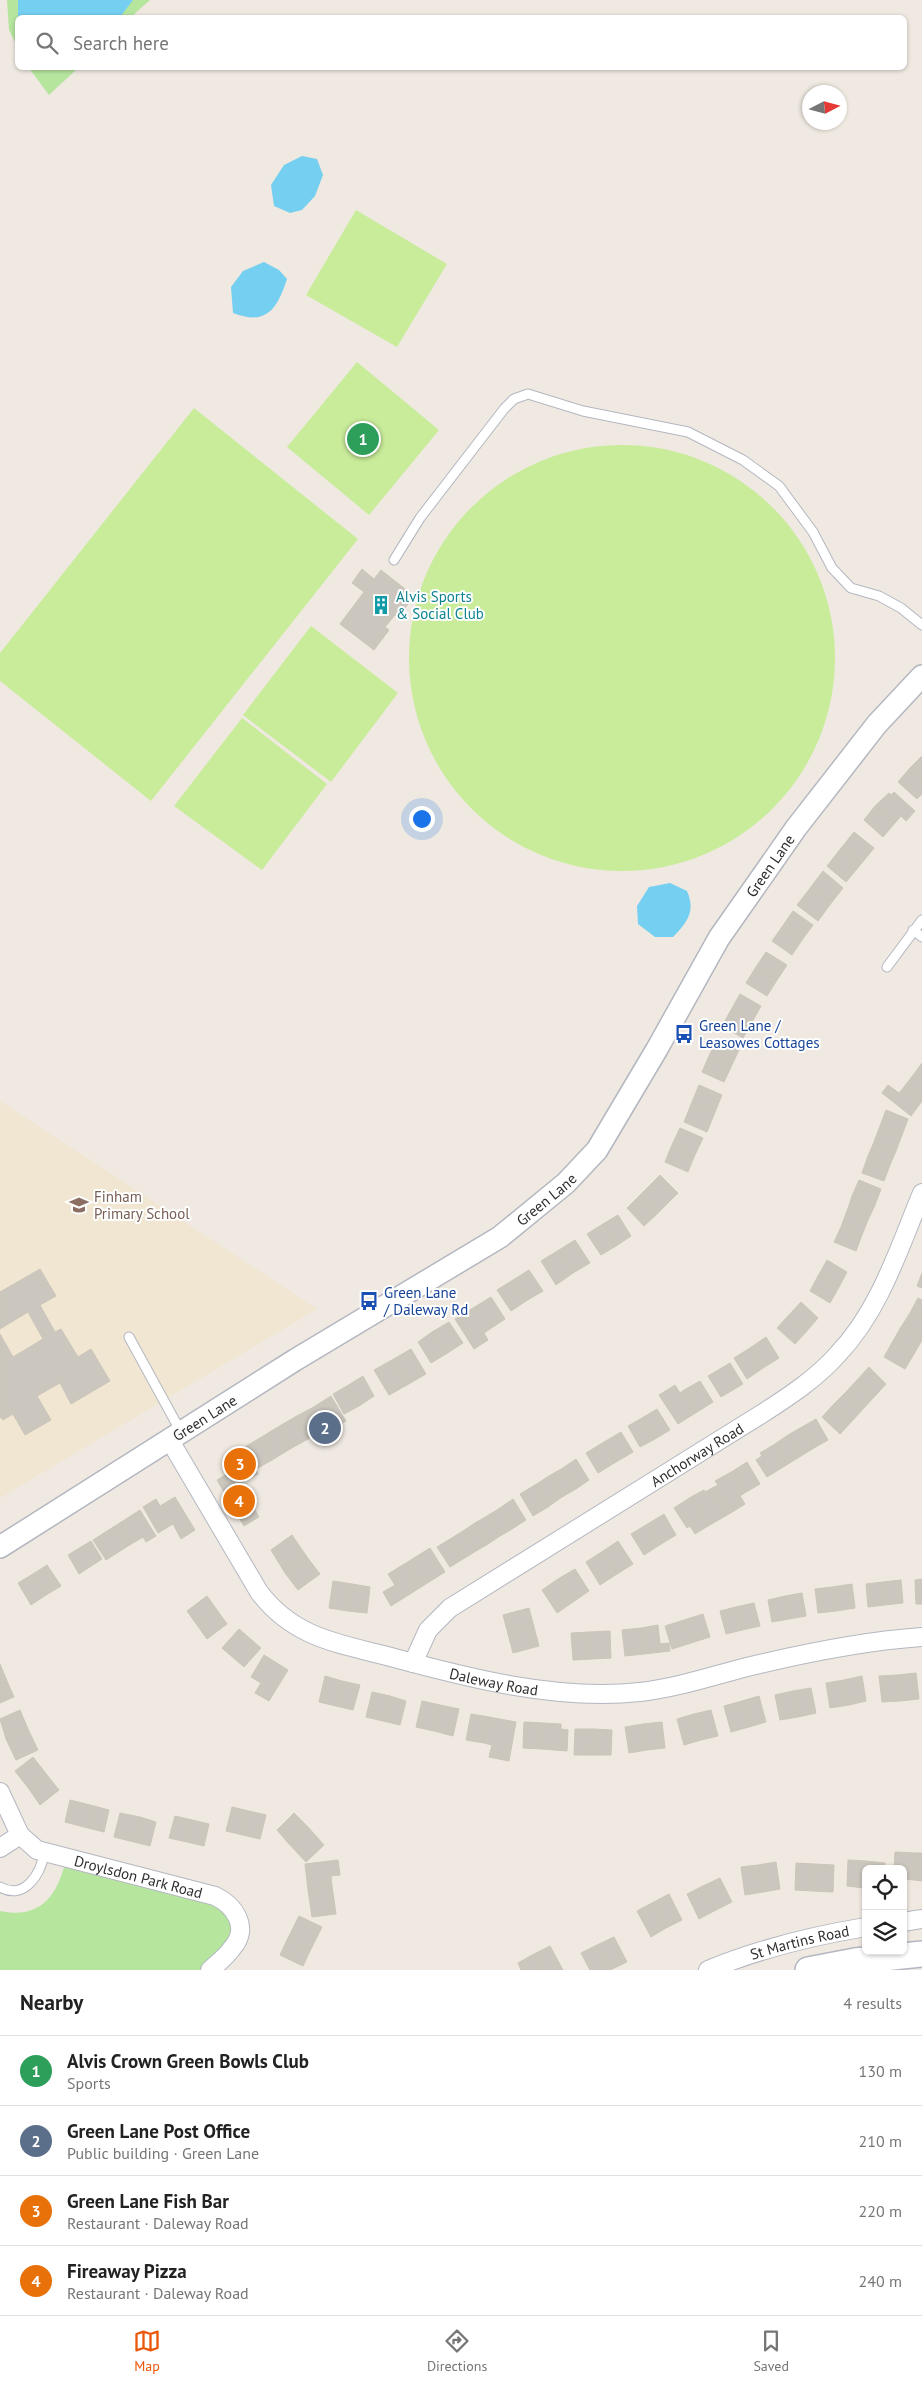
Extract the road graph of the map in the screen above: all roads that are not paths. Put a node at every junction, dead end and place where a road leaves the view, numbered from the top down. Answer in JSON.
{"nodes":[{"id":1,"x":394,"y":560,"type":"dead end"},
{"id":2,"x":922,"y":625,"type":"edge"},
{"id":3,"x":922,"y":676,"type":"edge"},
{"id":4,"x":922,"y":920,"type":"edge"},
{"id":5,"x":913,"y":930,"type":"junction"},
{"id":6,"x":922,"y":937,"type":"edge"},
{"id":7,"x":887,"y":967,"type":"dead end"},
{"id":8,"x":922,"y":1192,"type":"edge"},
{"id":9,"x":129,"y":1337,"type":"dead end"},
{"id":10,"x":175,"y":1436,"type":"junction"},
{"id":11,"x":0,"y":1548,"type":"edge"},
{"id":12,"x":922,"y":1637,"type":"edge"},
{"id":13,"x":413,"y":1663,"type":"junction"},
{"id":14,"x":0,"y":1792,"type":"edge"},
{"id":15,"x":20,"y":1835,"type":"junction"},
{"id":16,"x":0,"y":1848,"type":"edge"},
{"id":17,"x":44,"y":1853,"type":"junction"},
{"id":18,"x":0,"y":1887,"type":"edge"},
{"id":19,"x":922,"y":1920,"type":"edge"},
{"id":20,"x":907,"y":1922,"type":"edge"},
{"id":21,"x":862,"y":1928,"type":"edge"},
{"id":22,"x":922,"y":1954,"type":"edge"},
{"id":23,"x":210,"y":1970,"type":"edge"},
{"id":24,"x":708,"y":1970,"type":"edge"},
{"id":25,"x":808,"y":1970,"type":"edge"}],
"edges":[{"from":1,"to":2,"type":"lane"},
{"from":3,"to":10,"type":"street","name":"Green Lane"},
{"from":4,"to":5,"type":"lane"},
{"from":5,"to":6,"type":"lane"},
{"from":5,"to":7,"type":"lane"},
{"from":8,"to":13,"type":"street","name":"Anchorway Road"},
{"from":9,"to":10,"type":"lane"},
{"from":10,"to":11,"type":"street","name":"Green Lane"},
{"from":10,"to":13,"type":"street","name":"Daleway Road"},
{"from":12,"to":13,"type":"street","name":"Daleway Road"},
{"from":14,"to":15,"type":"street","name":"Droylsdon Park Road"},
{"from":15,"to":16,"type":"street"},
{"from":15,"to":17,"type":"street","name":"Droylsdon Park Road"},
{"from":17,"to":18,"type":"lane"},
{"from":17,"to":23,"type":"street","name":"Droylsdon Park Road"},
{"from":19,"to":20,"type":"street"},
{"from":21,"to":24,"type":"street","name":"St Martins Road"},
{"from":22,"to":25,"type":"main road","name":"St Martins Road"}]}
